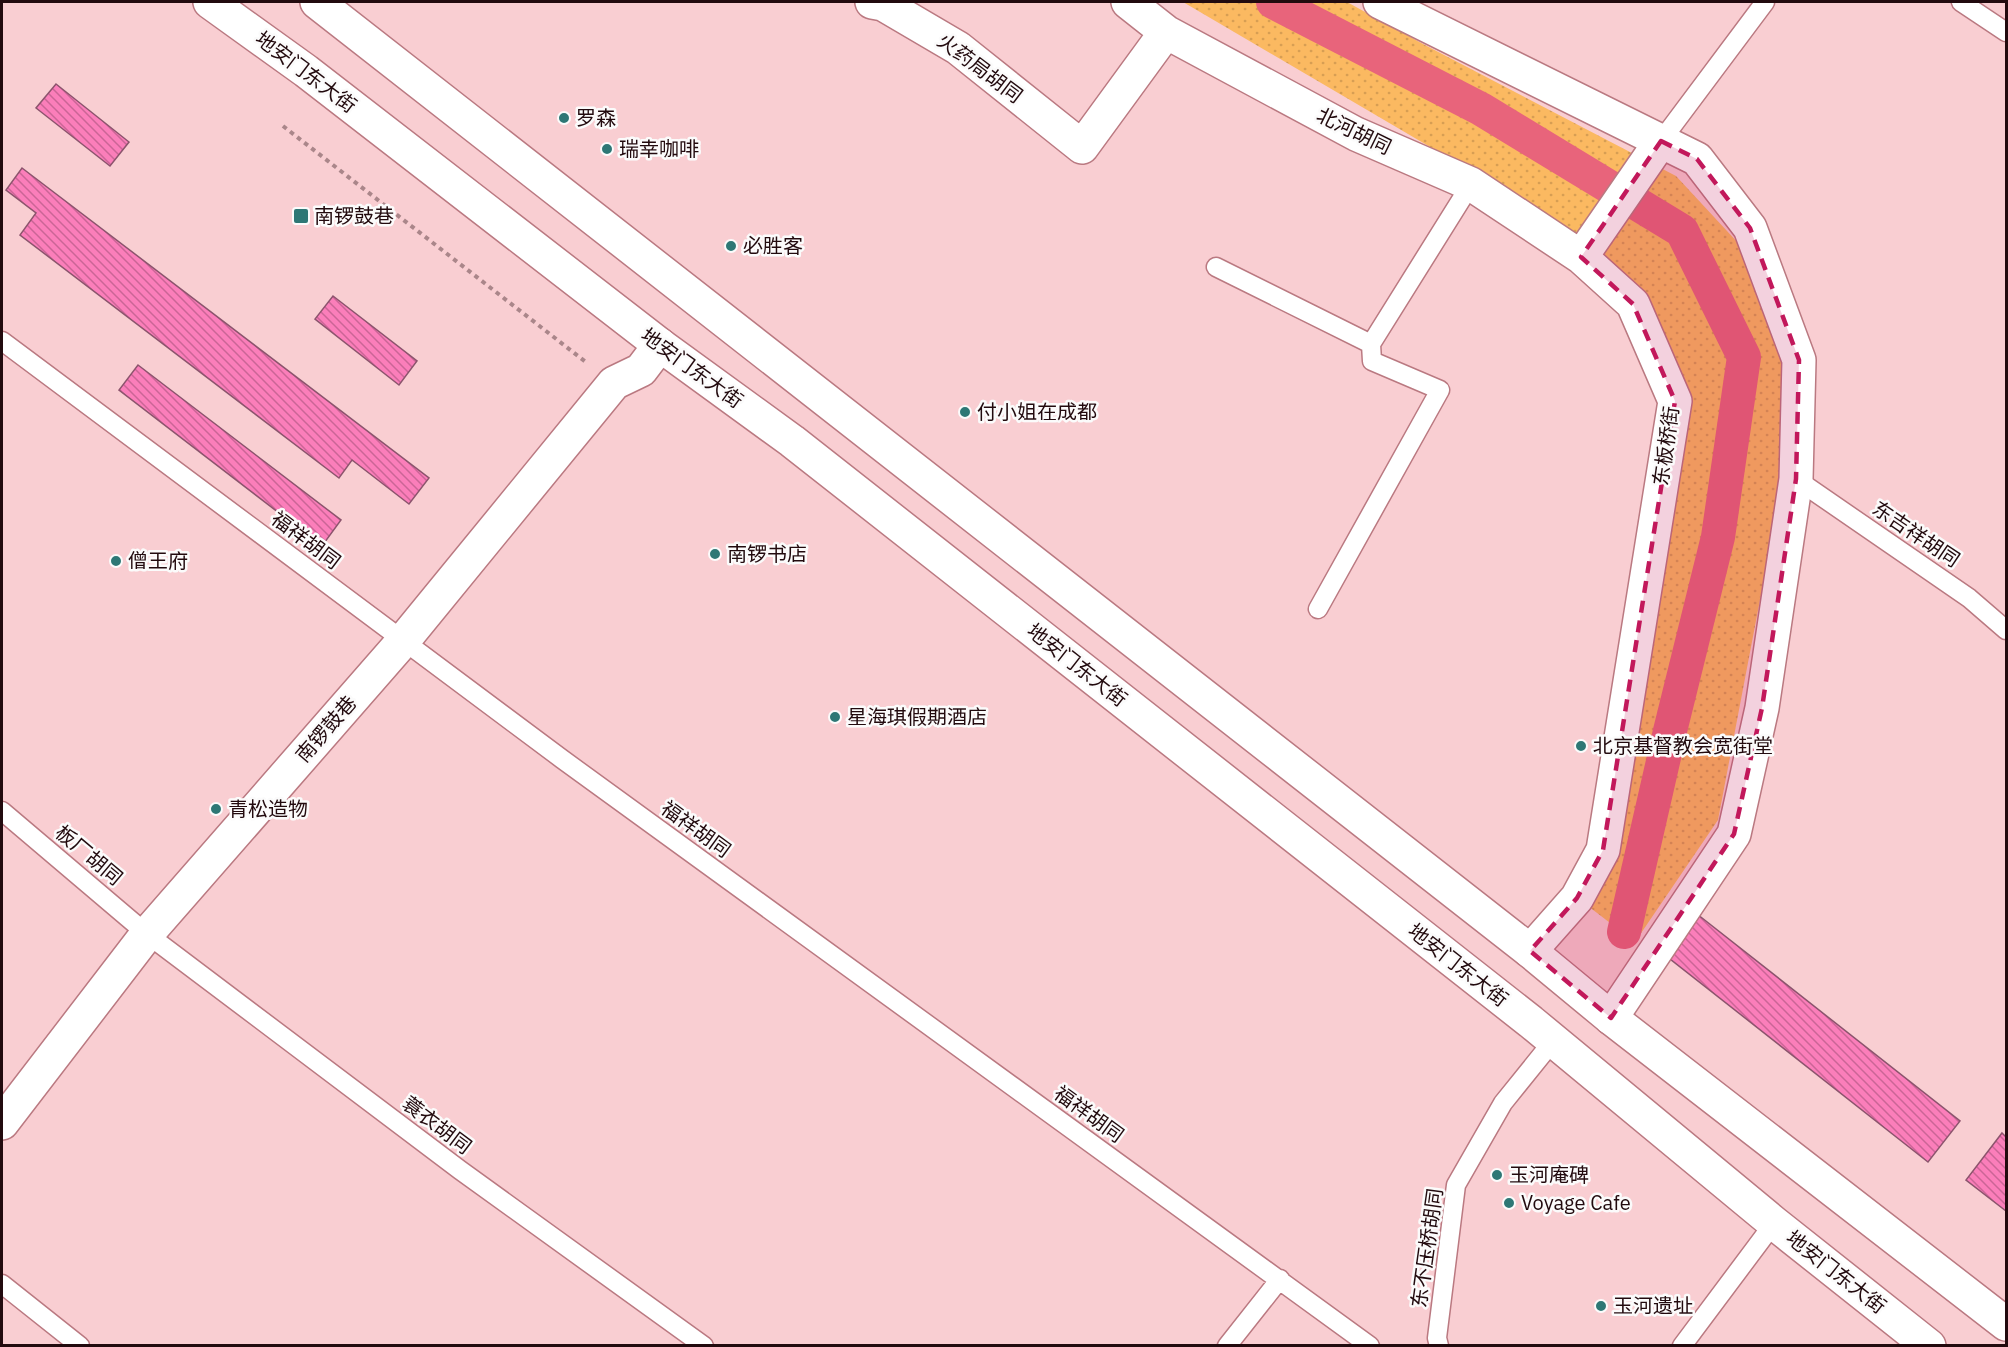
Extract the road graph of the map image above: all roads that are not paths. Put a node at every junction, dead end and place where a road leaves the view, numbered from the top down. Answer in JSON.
{"nodes":[{"id":1,"x":210,"y":2,"type":"edge"},
{"id":2,"x":316,"y":2,"type":"edge"},
{"id":3,"x":872,"y":2,"type":"edge"},
{"id":4,"x":1128,"y":2,"type":"edge"},
{"id":5,"x":1380,"y":2,"type":"edge"},
{"id":6,"x":1766,"y":2,"type":"edge"},
{"id":7,"x":1961,"y":2,"type":"edge"},
{"id":8,"x":1166,"y":32,"type":"junction"},
{"id":9,"x":2007,"y":32,"type":"edge"},
{"id":10,"x":1661,"y":141,"type":"junction"},
{"id":11,"x":1471,"y":184,"type":"junction"},
{"id":12,"x":1581,"y":257,"type":"junction"},
{"id":13,"x":1216,"y":267,"type":"dead end"},
{"id":14,"x":2,"y":341,"type":"edge"},
{"id":15,"x":1371,"y":344,"type":"junction"},
{"id":16,"x":660,"y":345,"type":"junction"},
{"id":17,"x":1796,"y":479,"type":"junction"},
{"id":18,"x":1318,"y":609,"type":"dead end"},
{"id":19,"x":2007,"y":630,"type":"edge"},
{"id":20,"x":403,"y":641,"type":"junction"},
{"id":21,"x":2,"y":811,"type":"edge"},
{"id":22,"x":147,"y":934,"type":"junction"},
{"id":23,"x":1530,"y":951,"type":"junction"},
{"id":24,"x":1611,"y":1018,"type":"junction"},
{"id":25,"x":1553,"y":1041,"type":"junction"},
{"id":26,"x":2,"y":1123,"type":"edge"},
{"id":27,"x":1774,"y":1223,"type":"junction"},
{"id":28,"x":1280,"y":1279,"type":"junction"},
{"id":29,"x":2,"y":1284,"type":"edge"},
{"id":30,"x":2007,"y":1324,"type":"edge"},
{"id":31,"x":80,"y":1346,"type":"edge"},
{"id":32,"x":704,"y":1346,"type":"edge"},
{"id":33,"x":1227,"y":1346,"type":"edge"},
{"id":34,"x":1370,"y":1346,"type":"edge"},
{"id":35,"x":1439,"y":1346,"type":"edge"},
{"id":36,"x":1682,"y":1346,"type":"edge"},
{"id":37,"x":1929,"y":1346,"type":"edge"}],
"edges":[{"from":1,"to":16,"type":"main road","name":"地安门东大街"},
{"from":2,"to":23,"type":"main road"},
{"from":3,"to":8,"type":"main road","name":"火药局胡同"},
{"from":4,"to":8,"type":"main road","name":"北河胡同"},
{"from":5,"to":10,"type":"main road"},
{"from":6,"to":10,"type":"lane"},
{"from":7,"to":9,"type":"lane"},
{"from":8,"to":11,"type":"main road","name":"北河胡同"},
{"from":10,"to":12,"type":"main road"},
{"from":10,"to":17,"type":"main road"},
{"from":11,"to":12,"type":"main road","name":"北河胡同"},
{"from":11,"to":15,"type":"lane"},
{"from":12,"to":23,"type":"main road","name":"东板桥街"},
{"from":13,"to":15,"type":"lane"},
{"from":14,"to":20,"type":"lane","name":"福祥胡同"},
{"from":15,"to":18,"type":"lane"},
{"from":16,"to":20,"type":"main road","name":"南锣鼓巷"},
{"from":16,"to":25,"type":"main road","name":"地安门东大街"},
{"from":17,"to":19,"type":"lane","name":"东吉祥胡同"},
{"from":17,"to":24,"type":"main road"},
{"from":20,"to":22,"type":"main road","name":"南锣鼓巷"},
{"from":20,"to":28,"type":"lane","name":"福祥胡同"},
{"from":21,"to":22,"type":"lane","name":"板厂胡同"},
{"from":22,"to":26,"type":"main road","name":"南锣鼓巷"},
{"from":22,"to":32,"type":"lane","name":"蓑衣胡同"},
{"from":23,"to":24,"type":"main road"},
{"from":24,"to":30,"type":"main road"},
{"from":25,"to":27,"type":"main road","name":"地安门东大街"},
{"from":25,"to":35,"type":"lane","name":"东不压桥胡同"},
{"from":27,"to":36,"type":"lane"},
{"from":27,"to":37,"type":"main road","name":"地安门东大街"},
{"from":28,"to":33,"type":"lane"},
{"from":28,"to":34,"type":"lane","name":"福祥胡同"},
{"from":29,"to":31,"type":"lane"}]}
